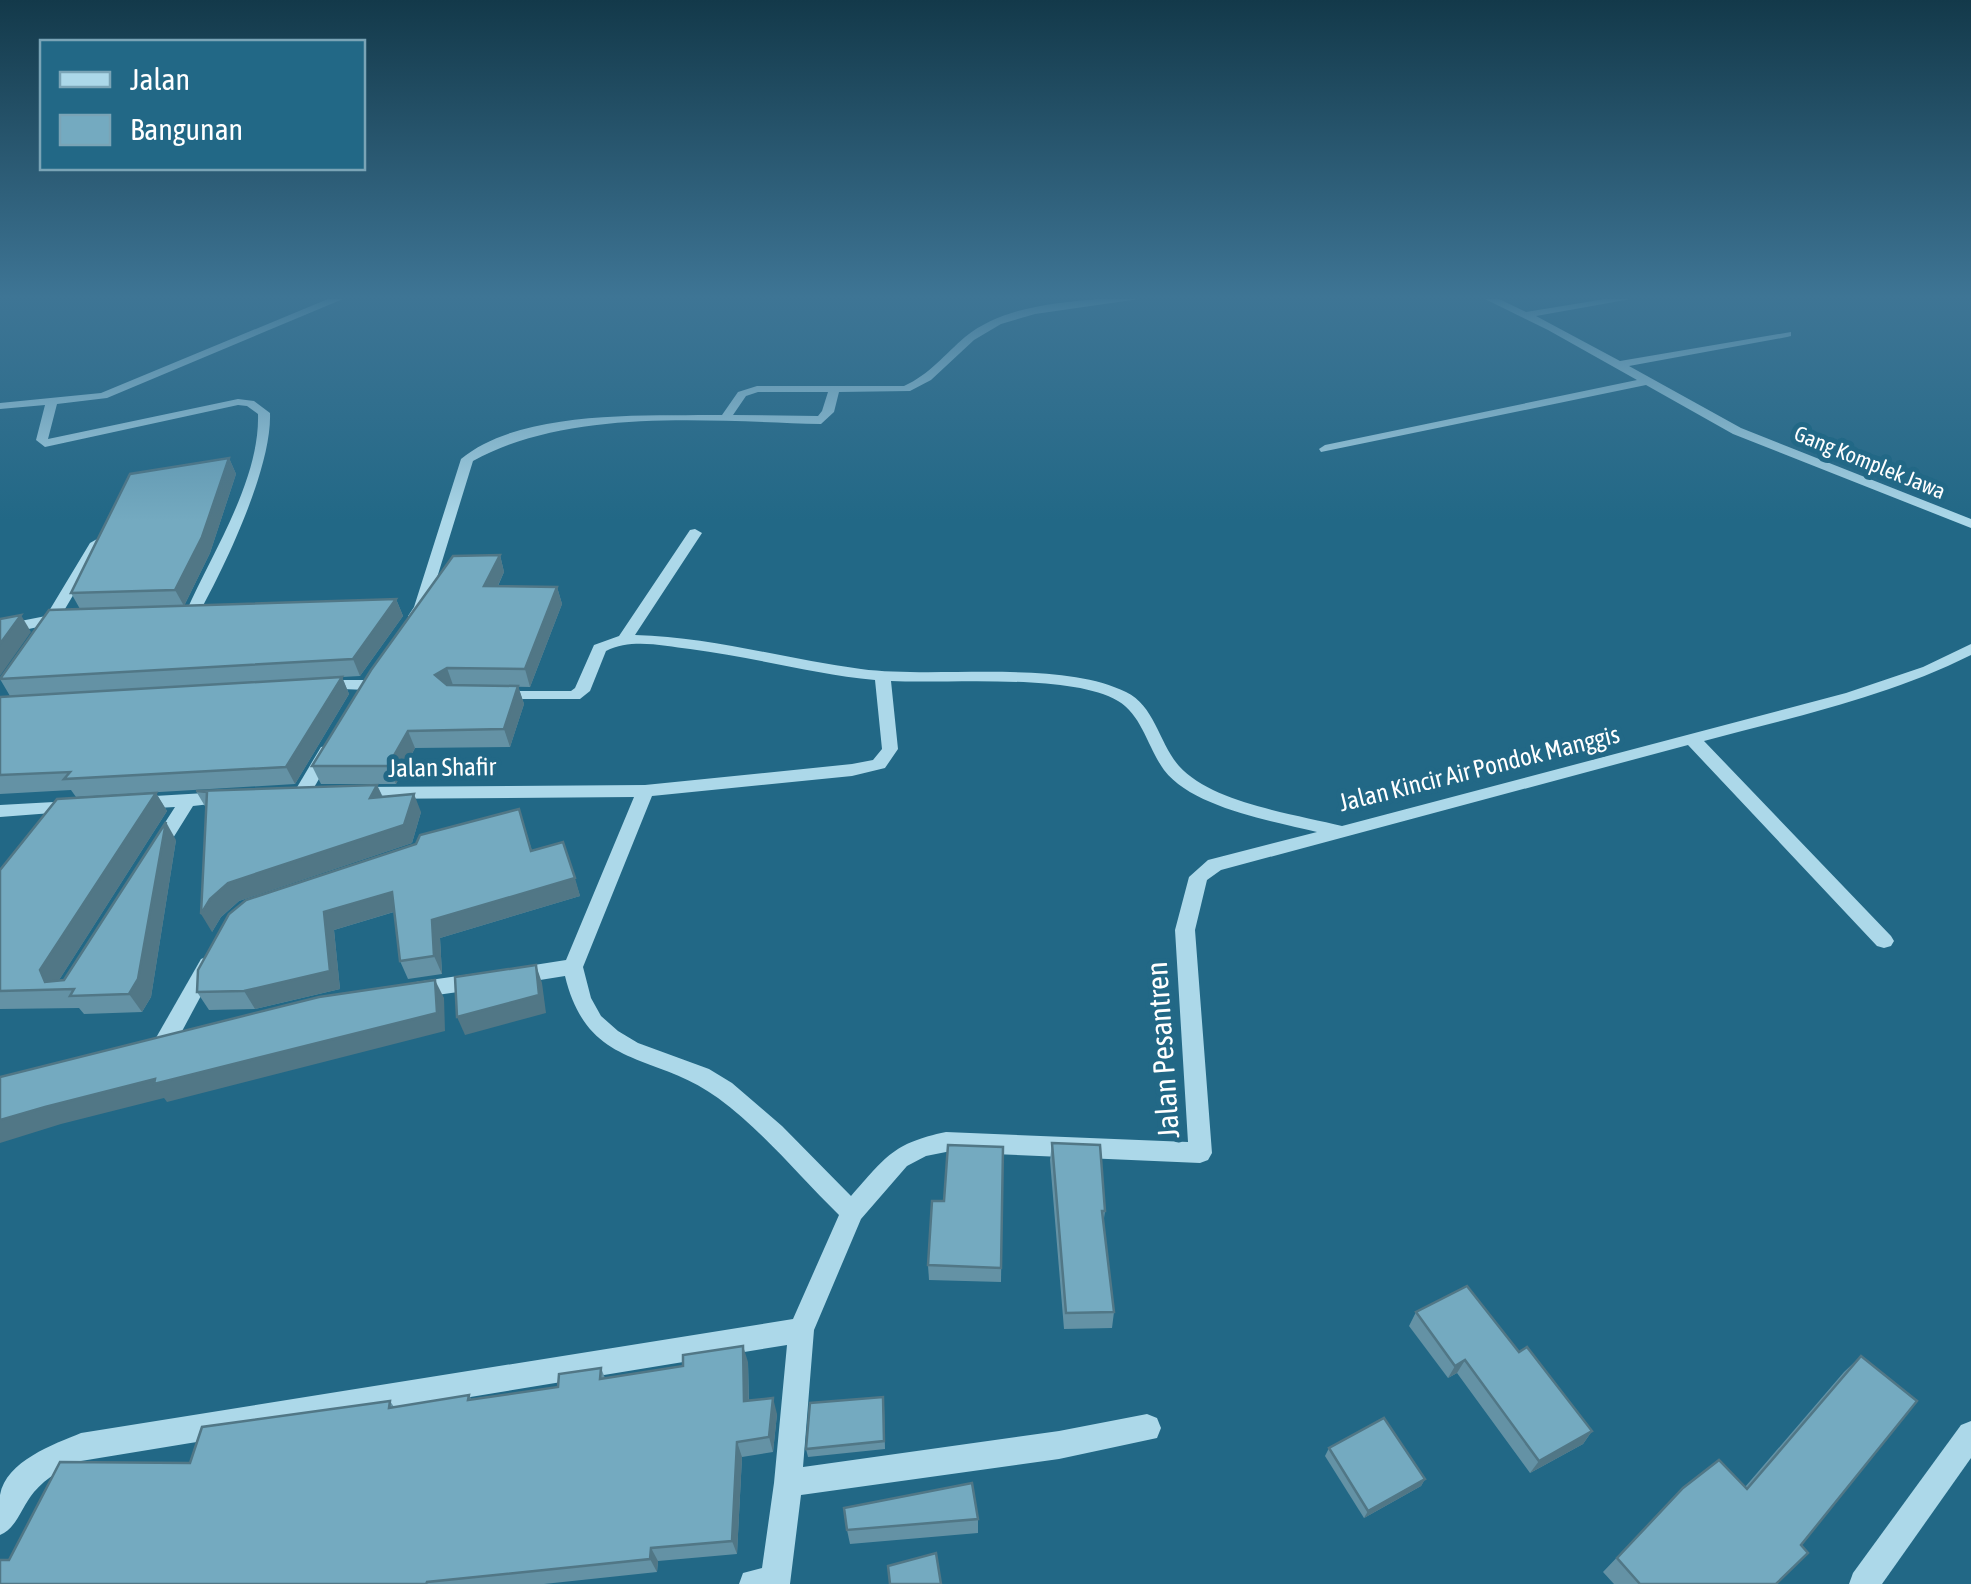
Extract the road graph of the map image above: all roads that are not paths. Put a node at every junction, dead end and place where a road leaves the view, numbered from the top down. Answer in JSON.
{"nodes":[{"id":1,"x":159,"y":373,"type":"edge"},
{"id":2,"x":933,"y":373,"type":"edge"},
{"id":3,"x":1634,"y":373,"type":"edge"},
{"id":4,"x":1648,"y":381,"type":"junction"},
{"id":5,"x":834,"y":390,"type":"junction"},
{"id":6,"x":51,"y":404,"type":"junction"},
{"id":7,"x":0,"y":406,"type":"edge"},
{"id":8,"x":725,"y":418,"type":"junction"},
{"id":9,"x":1325,"y":449,"type":"dead end"},
{"id":10,"x":110,"y":520,"type":"edge"},
{"id":11,"x":1971,"y":524,"type":"edge"},
{"id":12,"x":695,"y":532,"type":"dead end"},
{"id":13,"x":421,"y":607,"type":"junction"},
{"id":14,"x":402,"y":608,"type":"dead end"},
{"id":15,"x":212,"y":611,"type":"edge"},
{"id":16,"x":192,"y":612,"type":"junction"},
{"id":17,"x":172,"y":613,"type":"edge"},
{"id":18,"x":73,"y":618,"type":"edge"},
{"id":19,"x":53,"y":619,"type":"junction"},
{"id":20,"x":0,"y":630,"type":"edge"},
{"id":21,"x":42,"y":634,"type":"edge"},
{"id":22,"x":400,"y":638,"type":"edge"},
{"id":23,"x":624,"y":640,"type":"junction"},
{"id":24,"x":1971,"y":648,"type":"edge"},
{"id":25,"x":378,"y":669,"type":"edge"},
{"id":26,"x":882,"y":676,"type":"junction"},
{"id":27,"x":303,"y":687,"type":"edge"},
{"id":28,"x":472,"y":694,"type":"edge"},
{"id":29,"x":340,"y":731,"type":"edge"},
{"id":30,"x":1694,"y":741,"type":"junction"},
{"id":31,"x":645,"y":791,"type":"junction"},
{"id":32,"x":245,"y":796,"type":"edge"},
{"id":33,"x":188,"y":800,"type":"junction"},
{"id":34,"x":61,"y":808,"type":"junction"},
{"id":35,"x":0,"y":811,"type":"edge"},
{"id":36,"x":1342,"y":832,"type":"junction"},
{"id":37,"x":41,"y":834,"type":"edge"},
{"id":38,"x":148,"y":863,"type":"edge"},
{"id":39,"x":1884,"y":940,"type":"dead end"},
{"id":40,"x":221,"y":942,"type":"edge"},
{"id":41,"x":574,"y":968,"type":"junction"},
{"id":42,"x":403,"y":992,"type":"edge"},
{"id":43,"x":201,"y":1033,"type":"edge"},
{"id":44,"x":852,"y":1212,"type":"junction"},
{"id":45,"x":801,"y":1330,"type":"junction"},
{"id":46,"x":1147,"y":1428,"type":"dead end"},
{"id":47,"x":1971,"y":1434,"type":"edge"},
{"id":48,"x":788,"y":1483,"type":"junction"},
{"id":49,"x":0,"y":1521,"type":"edge"},
{"id":50,"x":768,"y":1583,"type":"edge"},
{"id":51,"x":1864,"y":1584,"type":"edge"}],
"edges":[{"from":1,"to":6,"type":"street"},
{"from":2,"to":5,"type":"street"},
{"from":3,"to":4,"type":"street","name":"Gang Komplek Jawa"},
{"from":4,"to":9,"type":"street"},
{"from":4,"to":11,"type":"street","name":"Gang Komplek Jawa"},
{"from":5,"to":8,"type":"street"},
{"from":5,"to":8,"type":"street"},
{"from":6,"to":7,"type":"street"},
{"from":6,"to":16,"type":"street"},
{"from":8,"to":13,"type":"street"},
{"from":10,"to":19,"type":"street"},
{"from":12,"to":23,"type":"street"},
{"from":13,"to":14,"type":"street"},
{"from":13,"to":22,"type":"street"},
{"from":15,"to":16,"type":"street"},
{"from":16,"to":17,"type":"street"},
{"from":18,"to":19,"type":"street"},
{"from":19,"to":20,"type":"street"},
{"from":19,"to":21,"type":"street"},
{"from":23,"to":26,"type":"street","name":"Jalan Kincir Air Pondok Manggis"},
{"from":23,"to":28,"type":"street"},
{"from":24,"to":30,"type":"street","name":"Jalan Kincir Air Pondok Manggis"},
{"from":25,"to":27,"type":"street"},
{"from":26,"to":31,"type":"street"},
{"from":26,"to":36,"type":"street","name":"Jalan Kincir Air Pondok Manggis"},
{"from":29,"to":31,"type":"street","name":"Jalan Shafir"},
{"from":30,"to":36,"type":"street","name":"Jalan Kincir Air Pondok Manggis"},
{"from":30,"to":39,"type":"street"},
{"from":31,"to":41,"type":"street"},
{"from":32,"to":33,"type":"street"},
{"from":33,"to":34,"type":"street"},
{"from":33,"to":38,"type":"street"},
{"from":34,"to":35,"type":"street"},
{"from":34,"to":37,"type":"street"},
{"from":36,"to":44,"type":"street","name":"Jalan Pesantren"},
{"from":40,"to":43,"type":"street"},
{"from":41,"to":42,"type":"street"},
{"from":41,"to":44,"type":"street"},
{"from":44,"to":45,"type":"street","name":"Jalan Pesantren"},
{"from":45,"to":48,"type":"street","name":"Jalan Pesantren"},
{"from":45,"to":49,"type":"street"},
{"from":46,"to":48,"type":"street"},
{"from":47,"to":51,"type":"street"},
{"from":48,"to":50,"type":"street","name":"Jalan Pesantren"}]}
